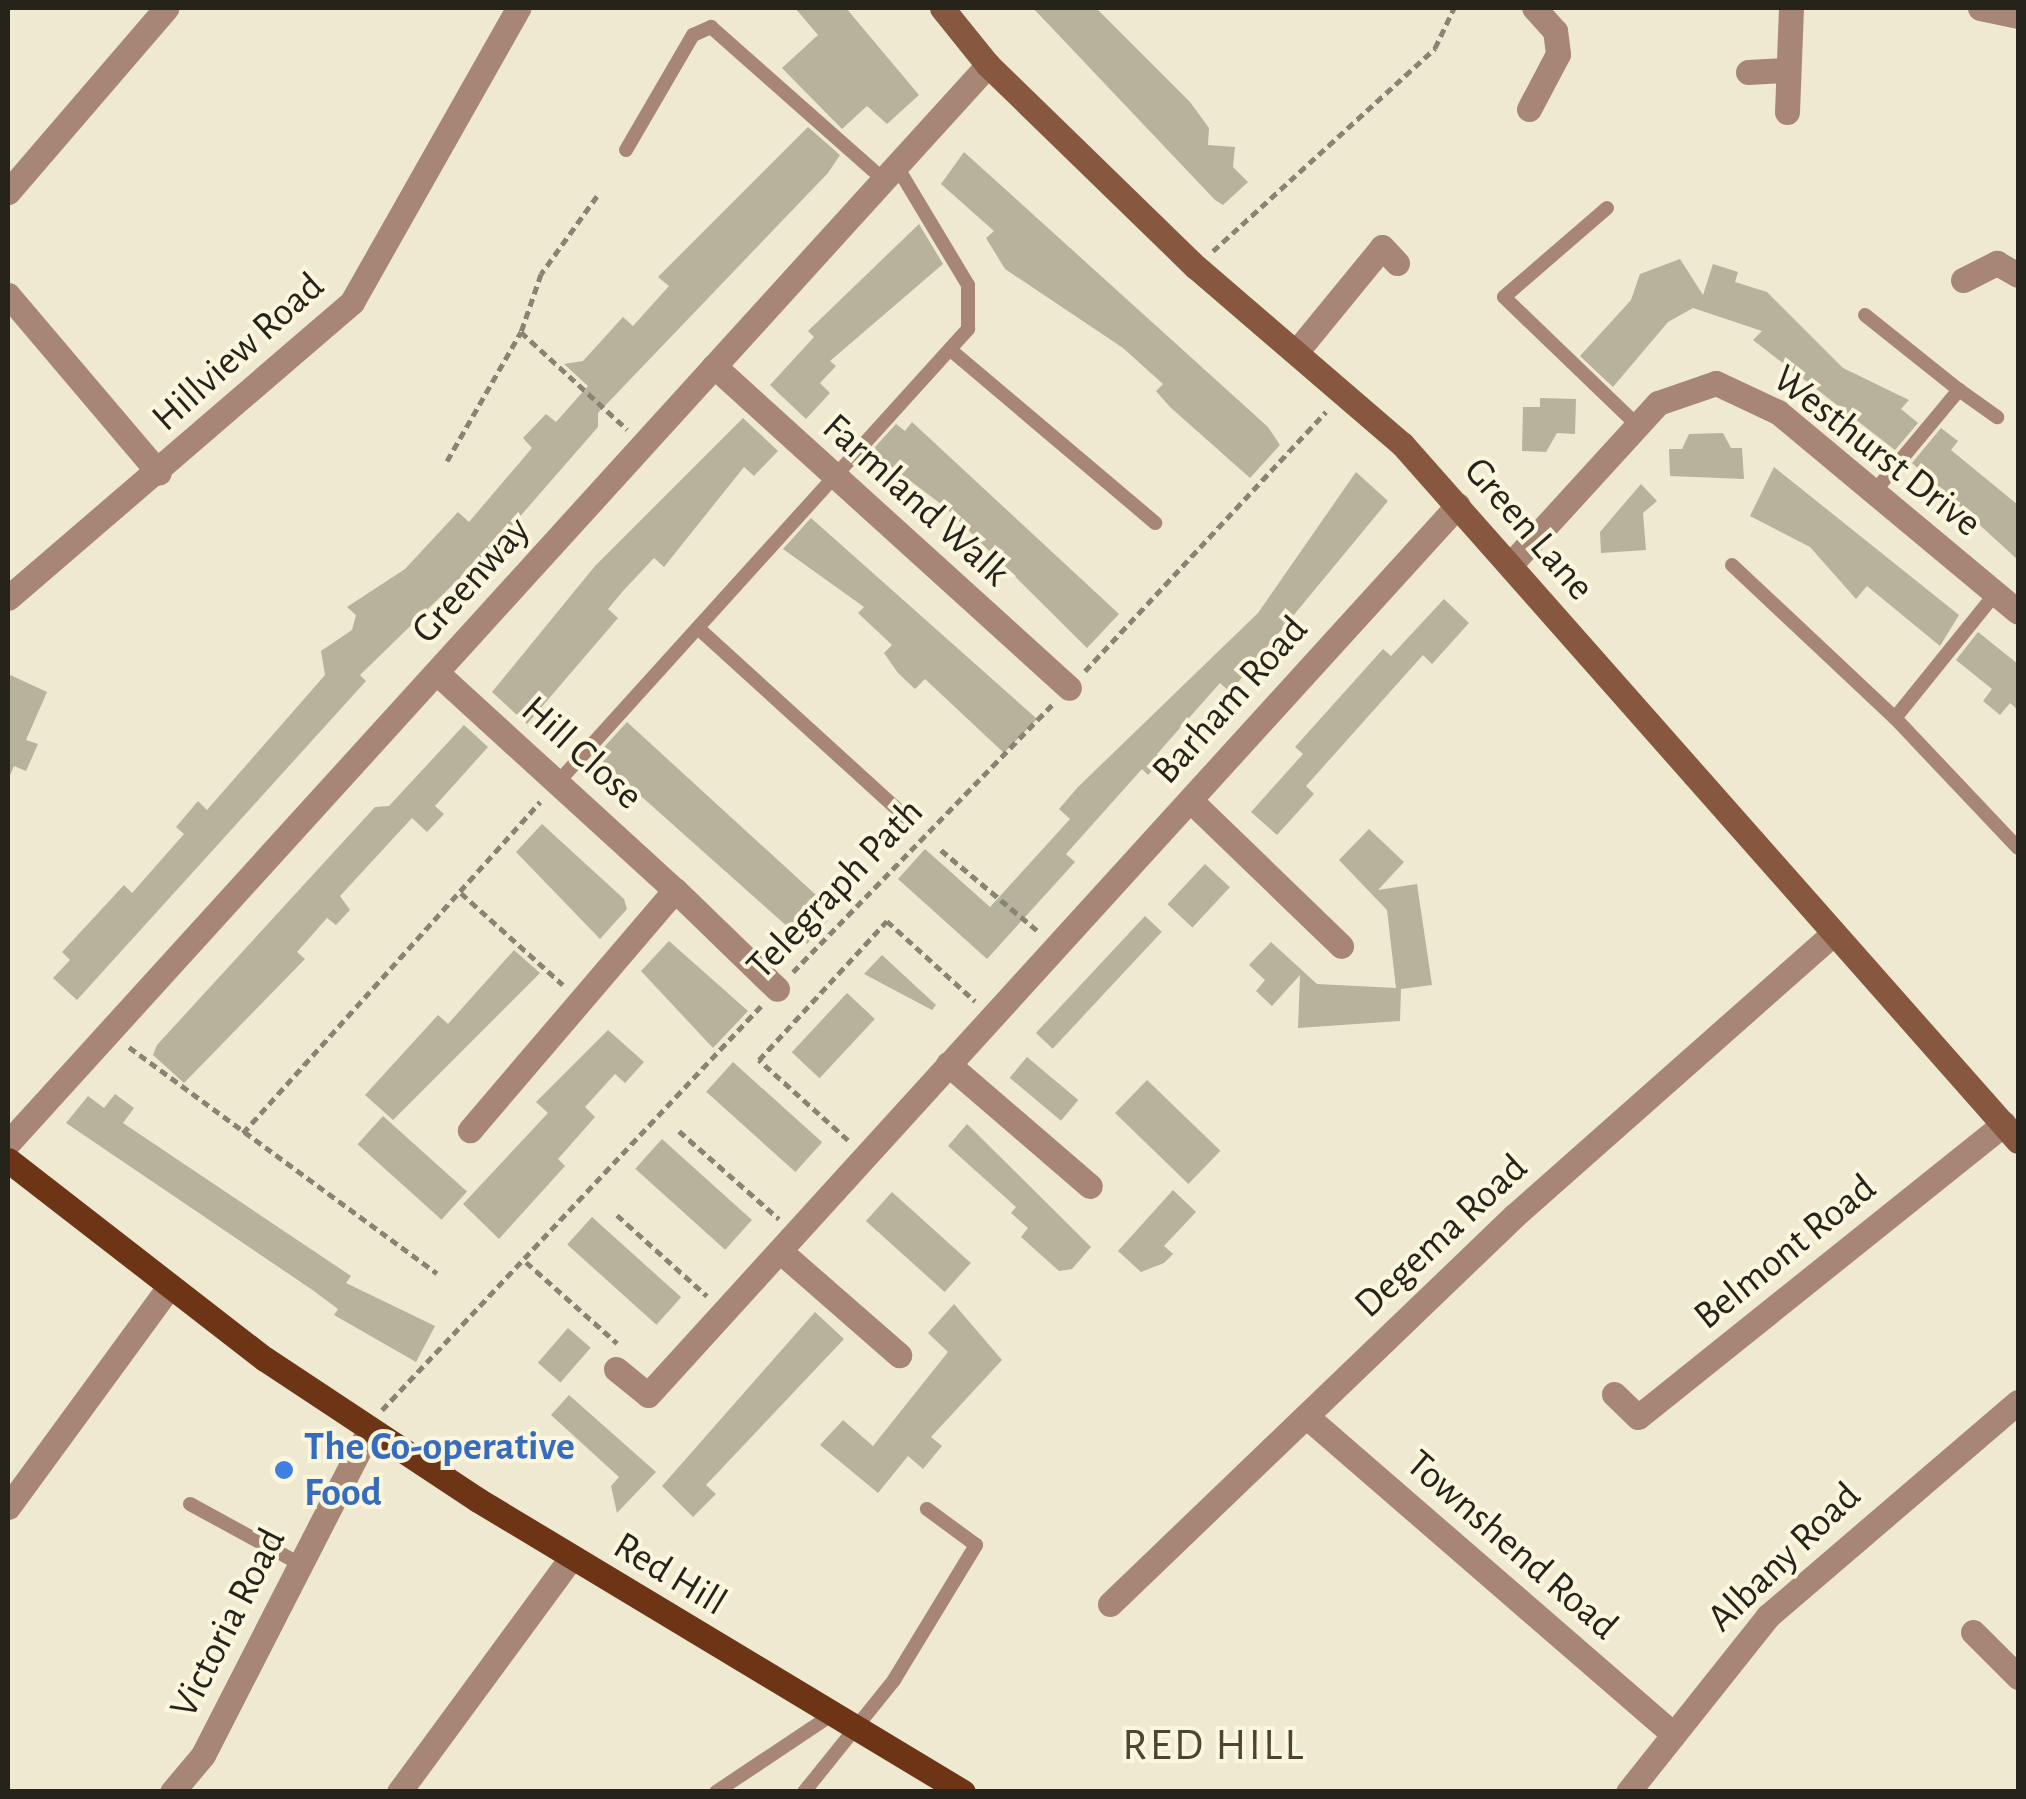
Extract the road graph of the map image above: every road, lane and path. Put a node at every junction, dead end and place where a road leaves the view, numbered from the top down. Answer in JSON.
{"nodes":[{"id":1,"x":166,"y":8,"type":"edge"},
{"id":2,"x":518,"y":8,"type":"edge"},
{"id":3,"x":942,"y":8,"type":"edge"},
{"id":4,"x":1454,"y":8,"type":"edge"},
{"id":5,"x":1534,"y":8,"type":"edge"},
{"id":6,"x":1791,"y":8,"type":"edge"},
{"id":7,"x":1980,"y":8,"type":"edge"},
{"id":8,"x":2018,"y":16,"type":"edge"},
{"id":9,"x":988,"y":65,"type":"junction"},
{"id":10,"x":1785,"y":70,"type":"junction"},
{"id":11,"x":1748,"y":72,"type":"dead end"},
{"id":12,"x":1529,"y":109,"type":"dead end"},
{"id":13,"x":1787,"y":112,"type":"dead end"},
{"id":14,"x":626,"y":150,"type":"dead end"},
{"id":15,"x":891,"y":173,"type":"junction"},
{"id":16,"x":8,"y":192,"type":"edge"},
{"id":17,"x":597,"y":196,"type":"dead end"},
{"id":18,"x":1606,"y":208,"type":"dead end"},
{"id":19,"x":1384,"y":248,"type":"dead end"},
{"id":20,"x":1196,"y":267,"type":"junction"},
{"id":21,"x":2018,"y":274,"type":"edge"},
{"id":22,"x":1964,"y":280,"type":"dead end"},
{"id":23,"x":8,"y":295,"type":"edge"},
{"id":24,"x":1865,"y":315,"type":"dead end"},
{"id":25,"x":521,"y":332,"type":"junction"},
{"id":26,"x":1297,"y":351,"type":"junction"},
{"id":27,"x":953,"y":352,"type":"junction"},
{"id":28,"x":714,"y":366,"type":"junction"},
{"id":29,"x":1959,"y":390,"type":"junction"},
{"id":30,"x":1345,"y":391,"type":"junction"},
{"id":31,"x":1997,"y":417,"type":"dead end"},
{"id":32,"x":1637,"y":425,"type":"junction"},
{"id":33,"x":644,"y":444,"type":"junction"},
{"id":34,"x":447,"y":461,"type":"dead end"},
{"id":35,"x":159,"y":474,"type":"junction"},
{"id":36,"x":835,"y":477,"type":"junction"},
{"id":37,"x":1874,"y":492,"type":"junction"},
{"id":38,"x":1458,"y":505,"type":"junction"},
{"id":39,"x":1155,"y":523,"type":"dead end"},
{"id":40,"x":1511,"y":564,"type":"junction"},
{"id":41,"x":1732,"y":565,"type":"dead end"},
{"id":42,"x":1996,"y":593,"type":"junction"},
{"id":43,"x":8,"y":598,"type":"edge"},
{"id":44,"x":2018,"y":612,"type":"edge"},
{"id":45,"x":698,"y":628,"type":"junction"},
{"id":46,"x":437,"y":673,"type":"junction"},
{"id":47,"x":1068,"y":688,"type":"junction"},
{"id":48,"x":1895,"y":718,"type":"junction"},
{"id":49,"x":559,"y":781,"type":"junction"},
{"id":50,"x":1190,"y":800,"type":"junction"},
{"id":51,"x":906,"y":817,"type":"dead end"},
{"id":52,"x":2018,"y":848,"type":"edge"},
{"id":53,"x":941,"y":850,"type":"dead end"},
{"id":54,"x":675,"y":890,"type":"junction"},
{"id":55,"x":461,"y":893,"type":"junction"},
{"id":56,"x":1834,"y":932,"type":"junction"},
{"id":57,"x":1057,"y":946,"type":"junction"},
{"id":58,"x":1341,"y":946,"type":"dead end"},
{"id":59,"x":777,"y":989,"type":"junction"},
{"id":60,"x":580,"y":1000,"type":"junction"},
{"id":61,"x":992,"y":1016,"type":"junction"},
{"id":62,"x":110,"y":1032,"type":"junction"},
{"id":63,"x":948,"y":1064,"type":"junction"},
{"id":64,"x":470,"y":1130,"type":"dead end"},
{"id":65,"x":679,"y":1132,"type":"dead end"},
{"id":66,"x":243,"y":1133,"type":"junction"},
{"id":67,"x":2011,"y":1133,"type":"edge"},
{"id":68,"x":8,"y":1144,"type":"edge"},
{"id":69,"x":866,"y":1156,"type":"junction"},
{"id":70,"x":8,"y":1160,"type":"edge"},
{"id":71,"x":1090,"y":1186,"type":"dead end"},
{"id":72,"x":617,"y":1215,"type":"dead end"},
{"id":73,"x":789,"y":1243,"type":"junction"},
{"id":74,"x":526,"y":1262,"type":"junction"},
{"id":75,"x":437,"y":1273,"type":"dead end"},
{"id":76,"x":169,"y":1287,"type":"junction"},
{"id":77,"x":724,"y":1312,"type":"junction"},
{"id":78,"x":899,"y":1354,"type":"dead end"},
{"id":79,"x":623,"y":1362,"type":"joint"},
{"id":80,"x":1614,"y":1394,"type":"dead end"},
{"id":81,"x":2018,"y":1402,"type":"edge"},
{"id":82,"x":1306,"y":1416,"type":"junction"},
{"id":83,"x":368,"y":1428,"type":"junction"},
{"id":84,"x":190,"y":1504,"type":"dead end"},
{"id":85,"x":8,"y":1507,"type":"edge"},
{"id":86,"x":927,"y":1509,"type":"dead end"},
{"id":87,"x":570,"y":1558,"type":"junction"},
{"id":88,"x":300,"y":1564,"type":"junction"},
{"id":89,"x":1110,"y":1604,"type":"dead end"},
{"id":90,"x":1973,"y":1632,"type":"dead end"},
{"id":91,"x":2018,"y":1676,"type":"edge"},
{"id":92,"x":842,"y":1720,"type":"junction"},
{"id":93,"x":1668,"y":1730,"type":"junction"},
{"id":94,"x":956,"y":1790,"type":"edge"},
{"id":95,"x":172,"y":1792,"type":"edge"},
{"id":96,"x":398,"y":1792,"type":"edge"},
{"id":97,"x":716,"y":1792,"type":"edge"},
{"id":98,"x":804,"y":1792,"type":"edge"},
{"id":99,"x":1628,"y":1792,"type":"edge"}],
"edges":[{"from":1,"to":16,"type":"street"},
{"from":2,"to":35,"type":"street","name":"Hillview Road"},
{"from":3,"to":9,"type":"main road","name":"Green Lane"},
{"from":4,"to":20,"type":"path"},
{"from":5,"to":12,"type":"street"},
{"from":6,"to":10,"type":"street"},
{"from":7,"to":8,"type":"street"},
{"from":9,"to":15,"type":"street","name":"Greenway"},
{"from":9,"to":20,"type":"main road","name":"Green Lane"},
{"from":10,"to":11,"type":"street"},
{"from":10,"to":13,"type":"street"},
{"from":14,"to":15,"type":"lane"},
{"from":15,"to":27,"type":"lane"},
{"from":15,"to":28,"type":"street","name":"Greenway"},
{"from":17,"to":25,"type":"path"},
{"from":18,"to":32,"type":"lane"},
{"from":19,"to":26,"type":"street"},
{"from":20,"to":26,"type":"main road","name":"Green Lane"},
{"from":21,"to":22,"type":"street"},
{"from":23,"to":35,"type":"street"},
{"from":24,"to":29,"type":"lane"},
{"from":25,"to":33,"type":"path"},
{"from":25,"to":34,"type":"path"},
{"from":26,"to":30,"type":"main road","name":"Green Lane"},
{"from":27,"to":36,"type":"lane"},
{"from":27,"to":39,"type":"lane"},
{"from":28,"to":33,"type":"street","name":"Greenway"},
{"from":28,"to":36,"type":"street","name":"Farmland Walk"},
{"from":29,"to":31,"type":"lane"},
{"from":29,"to":37,"type":"lane"},
{"from":30,"to":38,"type":"main road","name":"Green Lane"},
{"from":30,"to":47,"type":"path","name":"Telegraph Path"},
{"from":32,"to":37,"type":"street","name":"Westhurst Drive"},
{"from":32,"to":40,"type":"street","name":"Westhurst Drive"},
{"from":33,"to":46,"type":"street","name":"Greenway"},
{"from":35,"to":43,"type":"street","name":"Hillview Road"},
{"from":36,"to":45,"type":"lane"},
{"from":36,"to":47,"type":"street","name":"Farmland Walk"},
{"from":37,"to":42,"type":"street","name":"Westhurst Drive"},
{"from":38,"to":40,"type":"main road","name":"Green Lane"},
{"from":38,"to":50,"type":"street","name":"Barham Road"},
{"from":40,"to":56,"type":"main road","name":"Green Lane"},
{"from":41,"to":48,"type":"lane"},
{"from":42,"to":44,"type":"street","name":"Westhurst Drive"},
{"from":42,"to":48,"type":"lane"},
{"from":45,"to":49,"type":"lane"},
{"from":45,"to":51,"type":"lane"},
{"from":46,"to":49,"type":"street","name":"Hill Close"},
{"from":46,"to":62,"type":"street","name":"Greenway"},
{"from":47,"to":59,"type":"path","name":"Telegraph Path"},
{"from":48,"to":52,"type":"lane"},
{"from":49,"to":54,"type":"street","name":"Hill Close"},
{"from":49,"to":55,"type":"path"},
{"from":50,"to":57,"type":"street","name":"Barham Road"},
{"from":50,"to":58,"type":"street"},
{"from":53,"to":57,"type":"path"},
{"from":54,"to":59,"type":"street","name":"Hill Close"},
{"from":54,"to":60,"type":"street"},
{"from":55,"to":60,"type":"path"},
{"from":55,"to":66,"type":"path"},
{"from":56,"to":67,"type":"main road","name":"Green Lane"},
{"from":56,"to":82,"type":"street","name":"Degema Road"},
{"from":57,"to":61,"type":"street","name":"Barham Road"},
{"from":59,"to":74,"type":"path","name":"Telegraph Path"},
{"from":60,"to":64,"type":"street"},
{"from":61,"to":63,"type":"street","name":"Barham Road"},
{"from":61,"to":69,"type":"path"},
{"from":62,"to":66,"type":"path"},
{"from":62,"to":68,"type":"street","name":"Greenway"},
{"from":63,"to":69,"type":"street","name":"Barham Road"},
{"from":63,"to":71,"type":"street"},
{"from":65,"to":73,"type":"path"},
{"from":66,"to":75,"type":"path"},
{"from":67,"to":80,"type":"street","name":"Belmont Road"},
{"from":69,"to":73,"type":"street","name":"Barham Road"},
{"from":70,"to":76,"type":"main road","name":"Red Hill"},
{"from":72,"to":77,"type":"path"},
{"from":73,"to":77,"type":"street","name":"Barham Road"},
{"from":73,"to":78,"type":"street"},
{"from":74,"to":79,"type":"path"},
{"from":74,"to":83,"type":"path","name":"Telegraph Path"},
{"from":76,"to":83,"type":"main road","name":"Red Hill"},
{"from":76,"to":85,"type":"street"},
{"from":77,"to":79,"type":"street","name":"Barham Road"},
{"from":81,"to":93,"type":"street","name":"Albany Road"},
{"from":82,"to":89,"type":"street","name":"Degema Road"},
{"from":82,"to":93,"type":"street","name":"Townshend Road"},
{"from":83,"to":87,"type":"main road","name":"Red Hill"},
{"from":83,"to":88,"type":"street","name":"Victoria Road"},
{"from":84,"to":88,"type":"lane"},
{"from":86,"to":92,"type":"lane"},
{"from":87,"to":92,"type":"main road","name":"Red Hill"},
{"from":87,"to":96,"type":"street"},
{"from":88,"to":95,"type":"street","name":"Victoria Road"},
{"from":90,"to":91,"type":"street"},
{"from":92,"to":94,"type":"main road","name":"Red Hill"},
{"from":92,"to":97,"type":"lane"},
{"from":92,"to":98,"type":"lane"},
{"from":93,"to":99,"type":"street","name":"Albany Road"}]}
